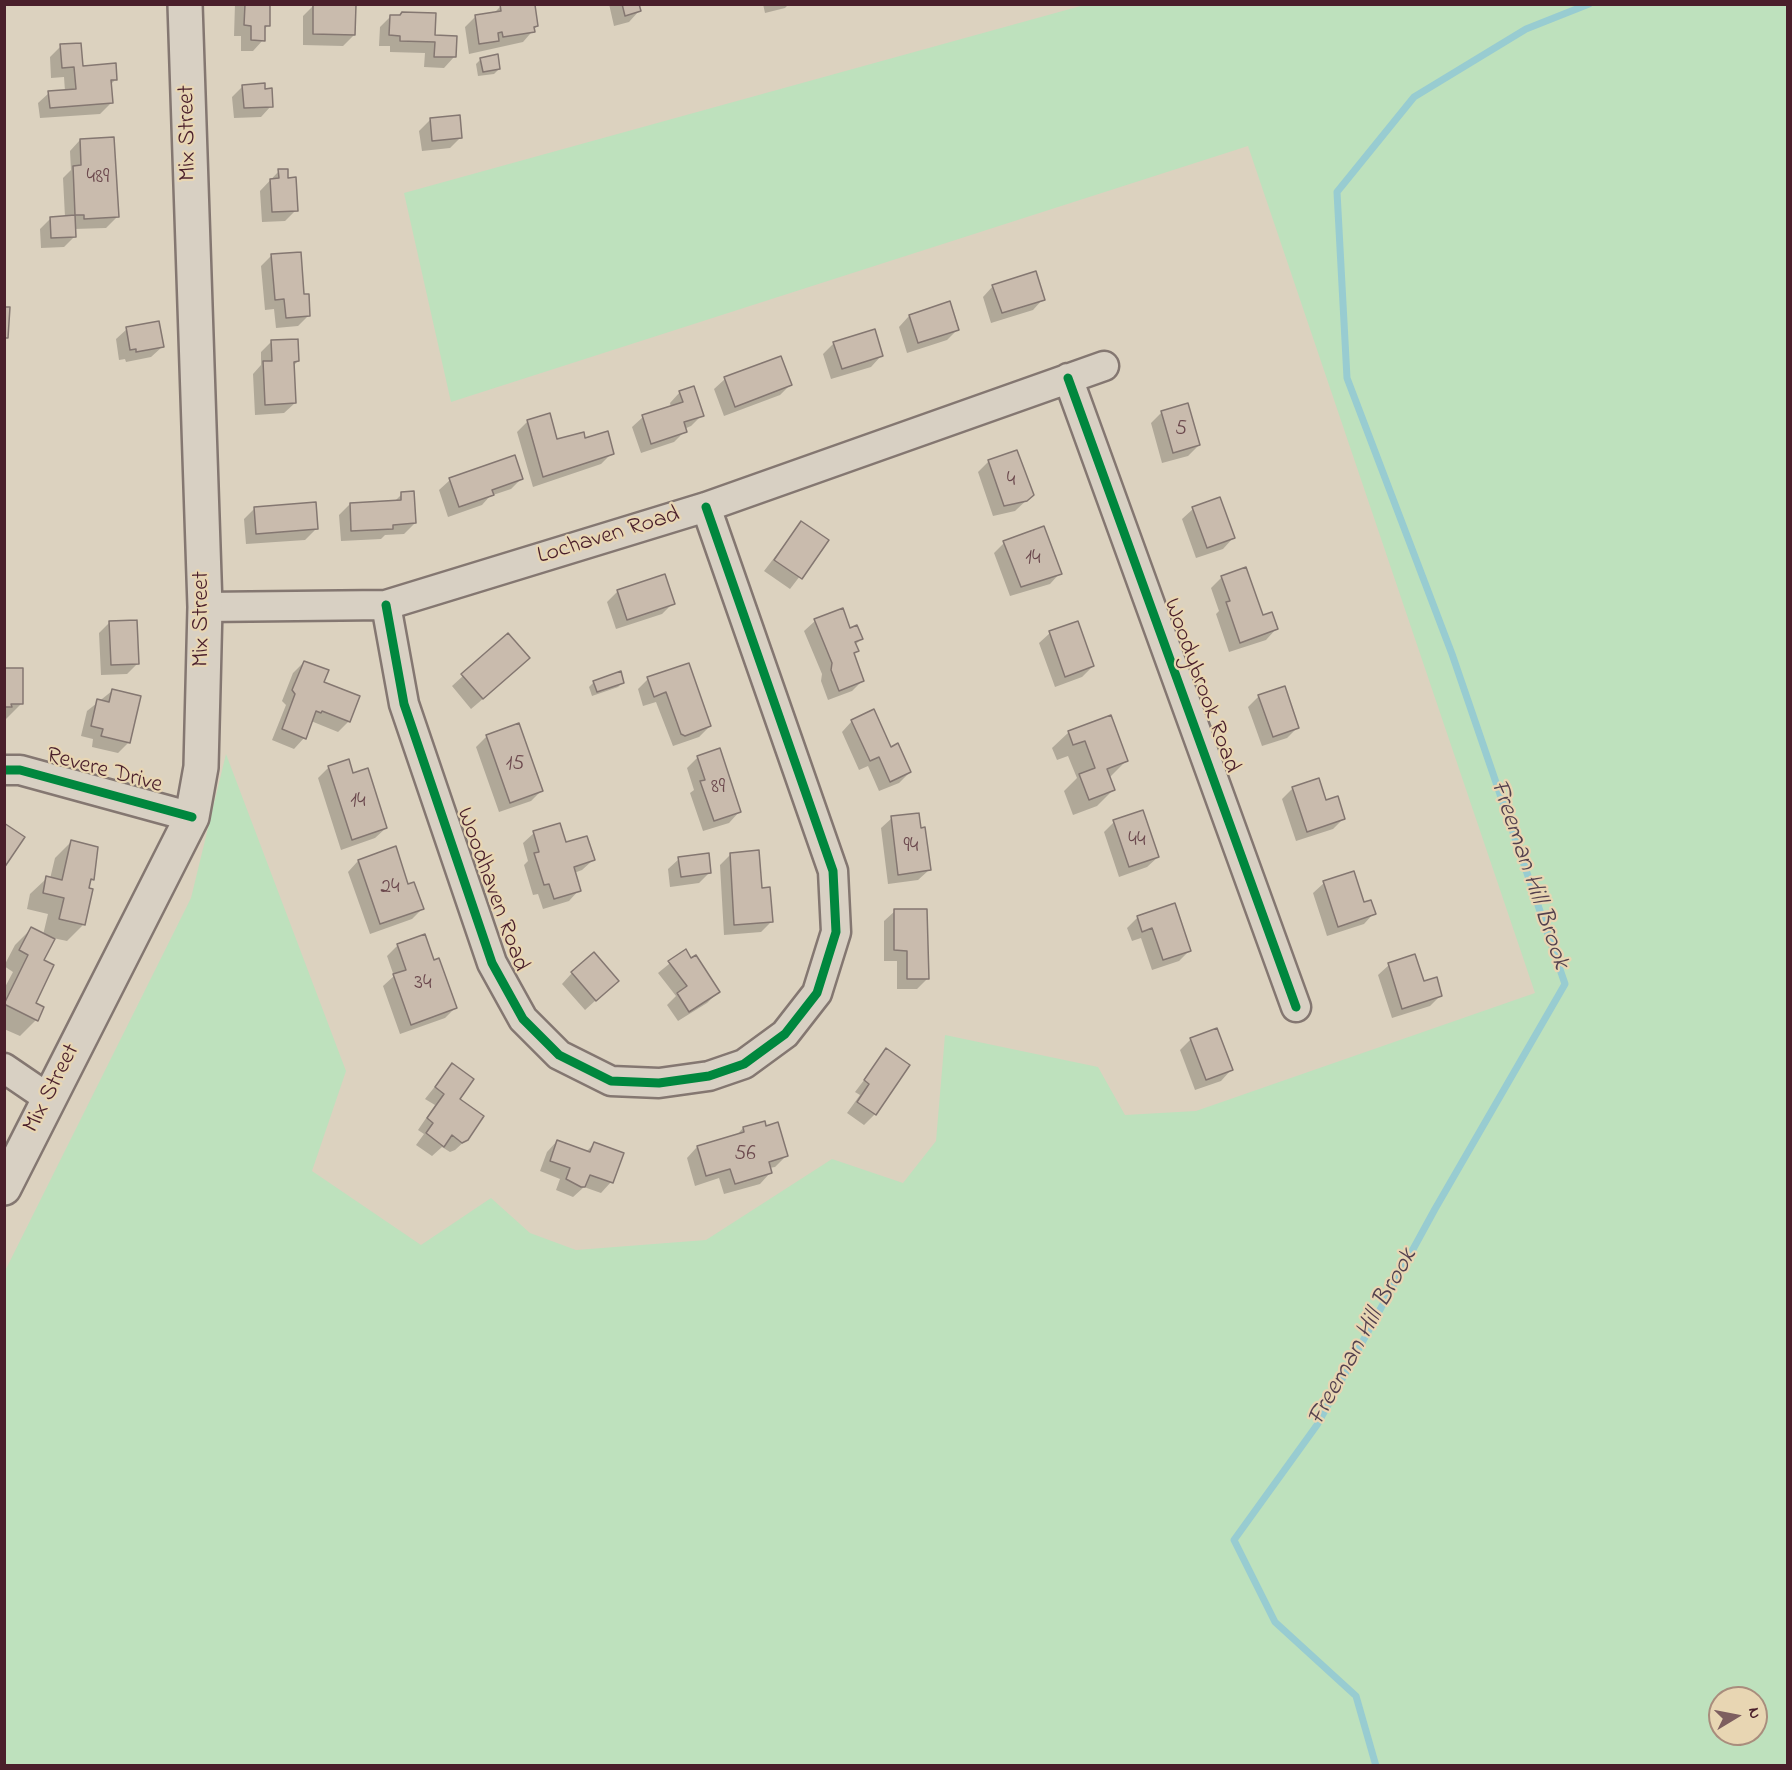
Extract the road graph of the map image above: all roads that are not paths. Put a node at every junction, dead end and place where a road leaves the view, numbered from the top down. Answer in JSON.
{"nodes":[{"id":1,"x":185,"y":4,"type":"edge"},
{"id":2,"x":1104,"y":366,"type":"dead end"},
{"id":3,"x":1068,"y":378,"type":"junction"},
{"id":4,"x":706,"y":507,"type":"junction"},
{"id":5,"x":386,"y":605,"type":"junction"},
{"id":6,"x":205,"y":607,"type":"junction"},
{"id":7,"x":4,"y":770,"type":"edge"},
{"id":8,"x":192,"y":817,"type":"junction"},
{"id":9,"x":1296,"y":1007,"type":"dead end"},
{"id":10,"x":4,"y":1068,"type":"edge"},
{"id":11,"x":48,"y":1098,"type":"junction"},
{"id":12,"x":4,"y":1188,"type":"edge"}],
"edges":[{"from":1,"to":6,"type":"main road","name":"Mix Street"},
{"from":2,"to":3,"type":"street","name":"Lochaven Road"},
{"from":3,"to":4,"type":"street","name":"Lochaven Road"},
{"from":3,"to":9,"type":"street","name":"Woodybrook Road"},
{"from":4,"to":5,"type":"street","name":"Lochaven Road"},
{"from":4,"to":5,"type":"street","name":"Woodhaven Road"},
{"from":5,"to":6,"type":"street","name":"Lochaven Road"},
{"from":6,"to":8,"type":"main road","name":"Mix Street"},
{"from":7,"to":8,"type":"street","name":"Revere Drive"},
{"from":8,"to":11,"type":"main road","name":"Mix Street"},
{"from":10,"to":11,"type":"street"},
{"from":11,"to":12,"type":"main road","name":"Mix Street"}]}
